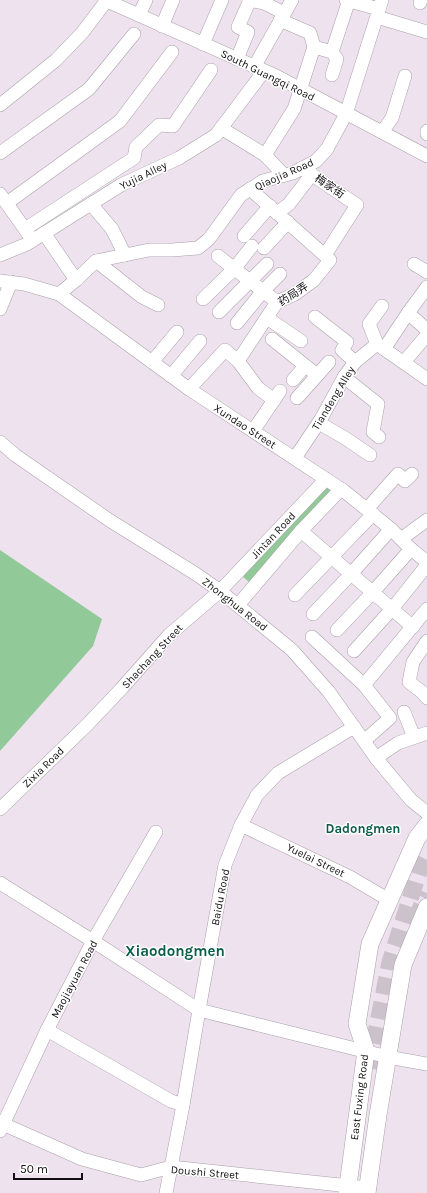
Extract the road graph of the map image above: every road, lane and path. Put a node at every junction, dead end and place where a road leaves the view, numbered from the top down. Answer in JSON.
{"nodes":[{"id":1,"x":106,"y":0,"type":"edge"},
{"id":2,"x":146,"y":0,"type":"edge"},
{"id":3,"x":173,"y":0,"type":"edge"},
{"id":4,"x":222,"y":0,"type":"edge"},
{"id":5,"x":250,"y":0,"type":"edge"},
{"id":6,"x":292,"y":0,"type":"edge"},
{"id":7,"x":348,"y":0,"type":"edge"},
{"id":8,"x":380,"y":9,"type":"edge"},
{"id":9,"x":139,"y":15,"type":"junction"},
{"id":10,"x":282,"y":17,"type":"junction"},
{"id":11,"x":162,"y":26,"type":"junction"},
{"id":12,"x":427,"y":32,"type":"edge"},
{"id":13,"x":134,"y":34,"type":"dead end"},
{"id":14,"x":203,"y":44,"type":"junction"},
{"id":15,"x":314,"y":47,"type":"junction"},
{"id":16,"x":172,"y":52,"type":"dead end"},
{"id":17,"x":332,"y":52,"type":"junction"},
{"id":18,"x":237,"y":59,"type":"junction"},
{"id":19,"x":259,"y":69,"type":"junction"},
{"id":20,"x":211,"y":70,"type":"dead end"},
{"id":21,"x":332,"y":75,"type":"dead end"},
{"id":22,"x":405,"y":76,"type":"dead end"},
{"id":23,"x":301,"y":90,"type":"junction"},
{"id":24,"x":0,"y":105,"type":"edge"},
{"id":25,"x":346,"y":114,"type":"junction"},
{"id":26,"x":221,"y":128,"type":"junction"},
{"id":27,"x":382,"y":132,"type":"junction"},
{"id":28,"x":0,"y":153,"type":"edge"},
{"id":29,"x":265,"y":155,"type":"junction"},
{"id":30,"x":427,"y":156,"type":"edge"},
{"id":31,"x":307,"y":171,"type":"junction"},
{"id":32,"x":284,"y":175,"type":"junction"},
{"id":33,"x":250,"y":189,"type":"junction"},
{"id":34,"x":3,"y":199,"type":"edge"},
{"id":35,"x":91,"y":204,"type":"junction"},
{"id":36,"x":357,"y":205,"type":"joint"},
{"id":37,"x":273,"y":209,"type":"junction"},
{"id":38,"x":288,"y":222,"type":"junction"},
{"id":39,"x":25,"y":229,"type":"junction"},
{"id":40,"x":44,"y":233,"type":"junction"},
{"id":41,"x":32,"y":240,"type":"junction"},
{"id":42,"x":253,"y":243,"type":"junction"},
{"id":43,"x":125,"y":255,"type":"junction"},
{"id":44,"x":0,"y":256,"type":"edge"},
{"id":45,"x":218,"y":256,"type":"dead end"},
{"id":46,"x":328,"y":258,"type":"junction"},
{"id":47,"x":96,"y":261,"type":"junction"},
{"id":48,"x":267,"y":264,"type":"dead end"},
{"id":49,"x":414,"y":264,"type":"dead end"},
{"id":50,"x":234,"y":269,"type":"junction"},
{"id":51,"x":427,"y":272,"type":"edge"},
{"id":52,"x":280,"y":274,"type":"dead end"},
{"id":53,"x":76,"y":280,"type":"junction"},
{"id":54,"x":5,"y":281,"type":"edge"},
{"id":55,"x":251,"y":282,"type":"junction"},
{"id":56,"x":427,"y":287,"type":"edge"},
{"id":57,"x":263,"y":291,"type":"junction"},
{"id":58,"x":59,"y":294,"type":"junction"},
{"id":59,"x":203,"y":299,"type":"dead end"},
{"id":60,"x":277,"y":302,"type":"junction"},
{"id":61,"x":158,"y":305,"type":"dead end"},
{"id":62,"x":382,"y":306,"type":"dead end"},
{"id":63,"x":0,"y":309,"type":"edge"},
{"id":64,"x":219,"y":312,"type":"dead end"},
{"id":65,"x":408,"y":313,"type":"junction"},
{"id":66,"x":267,"y":318,"type":"junction"},
{"id":67,"x":315,"y":318,"type":"dead end"},
{"id":68,"x":237,"y":323,"type":"dead end"},
{"id":69,"x":281,"y":327,"type":"junction"},
{"id":70,"x":427,"y":330,"type":"edge"},
{"id":71,"x":177,"y":332,"type":"dead end"},
{"id":72,"x":427,"y":335,"type":"edge"},
{"id":73,"x":200,"y":340,"type":"dead end"},
{"id":74,"x":301,"y":341,"type":"dead end"},
{"id":75,"x":381,"y":346,"type":"junction"},
{"id":76,"x":238,"y":361,"type":"junction"},
{"id":77,"x":152,"y":362,"type":"junction"},
{"id":78,"x":328,"y":362,"type":"dead end"},
{"id":79,"x":355,"y":362,"type":"junction"},
{"id":80,"x":404,"y":362,"type":"junction"},
{"id":81,"x":305,"y":366,"type":"junction"},
{"id":82,"x":316,"y":375,"type":"junction"},
{"id":83,"x":171,"y":376,"type":"junction"},
{"id":84,"x":344,"y":377,"type":"junction"},
{"id":85,"x":427,"y":379,"type":"edge"},
{"id":86,"x":293,"y":380,"type":"dead end"},
{"id":87,"x":189,"y":389,"type":"junction"},
{"id":88,"x":297,"y":398,"type":"dead end"},
{"id":89,"x":319,"y":423,"type":"junction"},
{"id":90,"x":253,"y":431,"type":"junction"},
{"id":91,"x":379,"y":437,"type":"dead end"},
{"id":92,"x":0,"y":442,"type":"edge"},
{"id":93,"x":370,"y":455,"type":"dead end"},
{"id":94,"x":295,"y":458,"type":"junction"},
{"id":95,"x":412,"y":474,"type":"dead end"},
{"id":96,"x":326,"y":478,"type":"junction"},
{"id":97,"x":341,"y":489,"type":"junction"},
{"id":98,"x":370,"y":512,"type":"junction"},
{"id":99,"x":427,"y":520,"type":"edge"},
{"id":100,"x":391,"y":529,"type":"junction"},
{"id":101,"x":301,"y":531,"type":"junction"},
{"id":102,"x":401,"y":539,"type":"junction"},
{"id":103,"x":410,"y":549,"type":"junction"},
{"id":104,"x":331,"y":557,"type":"junction"},
{"id":105,"x":427,"y":564,"type":"edge"},
{"id":106,"x":351,"y":574,"type":"junction"},
{"id":107,"x":220,"y":591,"type":"junction"},
{"id":108,"x":373,"y":592,"type":"junction"},
{"id":109,"x":294,"y":595,"type":"dead end"},
{"id":110,"x":238,"y":605,"type":"junction"},
{"id":111,"x":392,"y":609,"type":"junction"},
{"id":112,"x":427,"y":610,"type":"edge"},
{"id":113,"x":313,"y":614,"type":"dead end"},
{"id":114,"x":413,"y":627,"type":"junction"},
{"id":115,"x":337,"y":630,"type":"dead end"},
{"id":116,"x":312,"y":637,"type":"dead end"},
{"id":117,"x":427,"y":642,"type":"edge"},
{"id":118,"x":354,"y":651,"type":"dead end"},
{"id":119,"x":364,"y":685,"type":"junction"},
{"id":120,"x":425,"y":692,"type":"edge"},
{"id":121,"x":404,"y":712,"type":"dead end"},
{"id":122,"x":86,"y":725,"type":"joint"},
{"id":123,"x":354,"y":727,"type":"junction"},
{"id":124,"x":427,"y":733,"type":"edge"},
{"id":125,"x":414,"y":736,"type":"junction"},
{"id":126,"x":364,"y":741,"type":"junction"},
{"id":127,"x":376,"y":758,"type":"junction"},
{"id":128,"x":0,"y":809,"type":"edge"},
{"id":129,"x":427,"y":813,"type":"edge"},
{"id":130,"x":241,"y":825,"type":"junction"},
{"id":131,"x":427,"y":825,"type":"edge"},
{"id":132,"x":156,"y":832,"type":"dead end"},
{"id":133,"x":0,"y":883,"type":"edge"},
{"id":134,"x":389,"y":900,"type":"junction"},
{"id":135,"x":427,"y":907,"type":"tunnel mouth"},
{"id":136,"x":93,"y":941,"type":"junction"},
{"id":137,"x":198,"y":1010,"type":"junction"},
{"id":138,"x":47,"y":1030,"type":"junction"},
{"id":139,"x":366,"y":1051,"type":"junction"},
{"id":140,"x":388,"y":1057,"type":"junction"},
{"id":141,"x":427,"y":1064,"type":"edge"},
{"id":142,"x":183,"y":1105,"type":"junction"},
{"id":143,"x":2,"y":1127,"type":"edge"},
{"id":144,"x":171,"y":1168,"type":"junction"},
{"id":145,"x":348,"y":1189,"type":"edge"},
{"id":146,"x":367,"y":1190,"type":"edge"},
{"id":147,"x":166,"y":1193,"type":"edge"}],
"edges":[{"from":1,"to":9,"type":"street","name":"South Guangqi Road"},
{"from":1,"to":24,"type":"street"},
{"from":2,"to":9,"type":"street"},
{"from":3,"to":11,"type":"street"},
{"from":4,"to":14,"type":"street"},
{"from":5,"to":10,"type":"street"},
{"from":5,"to":18,"type":"street"},
{"from":6,"to":10,"type":"street","name":"Yujia Alley"},
{"from":7,"to":8,"type":"street"},
{"from":7,"to":17,"type":"street"},
{"from":8,"to":12,"type":"street"},
{"from":8,"to":25,"type":"street","name":"Qiaojia Road"},
{"from":9,"to":11,"type":"street","name":"South Guangqi Road"},
{"from":10,"to":15,"type":"street"},
{"from":10,"to":19,"type":"street","name":"Yujia Alley"},
{"from":11,"to":14,"type":"street","name":"South Guangqi Road"},
{"from":13,"to":28,"type":"street"},
{"from":14,"to":18,"type":"street","name":"South Guangqi Road"},
{"from":15,"to":17,"type":"street"},
{"from":15,"to":23,"type":"street"},
{"from":16,"to":34,"type":"street"},
{"from":17,"to":21,"type":"street"},
{"from":18,"to":19,"type":"street","name":"South Guangqi Road"},
{"from":19,"to":23,"type":"street","name":"South Guangqi Road"},
{"from":19,"to":26,"type":"street","name":"Yujia Alley"},
{"from":20,"to":39,"type":"street"},
{"from":22,"to":27,"type":"street"},
{"from":23,"to":25,"type":"street","name":"South Guangqi Road"},
{"from":23,"to":29,"type":"street"},
{"from":25,"to":27,"type":"street","name":"South Guangqi Road"},
{"from":25,"to":31,"type":"street","name":"Qiaojia Road"},
{"from":26,"to":29,"type":"street"},
{"from":26,"to":35,"type":"street","name":"Yujia Alley"},
{"from":27,"to":30,"type":"street","name":"South Guangqi Road"},
{"from":29,"to":32,"type":"street"},
{"from":31,"to":32,"type":"street","name":"Qiaojia Road"},
{"from":31,"to":36,"type":"street","name":"梅家街"},
{"from":31,"to":37,"type":"street"},
{"from":32,"to":33,"type":"street","name":"Qiaojia Road"},
{"from":33,"to":37,"type":"street"},
{"from":33,"to":43,"type":"street","name":"Qiaojia Road"},
{"from":34,"to":39,"type":"street"},
{"from":35,"to":40,"type":"street","name":"Yujia Alley"},
{"from":35,"to":43,"type":"street"},
{"from":36,"to":46,"type":"street","name":"药局弄"},
{"from":37,"to":38,"type":"street"},
{"from":37,"to":42,"type":"street"},
{"from":38,"to":42,"type":"street"},
{"from":38,"to":46,"type":"street"},
{"from":39,"to":41,"type":"street"},
{"from":40,"to":41,"type":"street","name":"Yujia Alley"},
{"from":40,"to":53,"type":"street"},
{"from":41,"to":44,"type":"street","name":"Yujia Alley"},
{"from":42,"to":50,"type":"street"},
{"from":43,"to":47,"type":"street","name":"Qiaojia Road"},
{"from":45,"to":50,"type":"street"},
{"from":46,"to":60,"type":"street","name":"药局弄"},
{"from":47,"to":53,"type":"street"},
{"from":47,"to":61,"type":"street"},
{"from":48,"to":55,"type":"street"},
{"from":49,"to":51,"type":"street"},
{"from":50,"to":55,"type":"street"},
{"from":50,"to":59,"type":"street"},
{"from":52,"to":57,"type":"street"},
{"from":53,"to":58,"type":"street"},
{"from":54,"to":58,"type":"street"},
{"from":54,"to":63,"type":"street"},
{"from":55,"to":57,"type":"street"},
{"from":55,"to":64,"type":"street"},
{"from":56,"to":65,"type":"street","name":"Tiandeng Alley"},
{"from":57,"to":60,"type":"street"},
{"from":57,"to":68,"type":"street"},
{"from":58,"to":77,"type":"street","name":"Xundao Street"},
{"from":60,"to":66,"type":"street","name":"药局弄"},
{"from":62,"to":75,"type":"street"},
{"from":65,"to":70,"type":"street"},
{"from":65,"to":75,"type":"street","name":"Tiandeng Alley"},
{"from":66,"to":69,"type":"street"},
{"from":66,"to":76,"type":"street","name":"药局弄"},
{"from":67,"to":79,"type":"street"},
{"from":69,"to":74,"type":"street"},
{"from":69,"to":81,"type":"street"},
{"from":71,"to":77,"type":"street"},
{"from":72,"to":80,"type":"street"},
{"from":73,"to":83,"type":"street"},
{"from":75,"to":79,"type":"street","name":"Tiandeng Alley"},
{"from":75,"to":80,"type":"street"},
{"from":76,"to":87,"type":"street"},
{"from":76,"to":90,"type":"street"},
{"from":77,"to":83,"type":"street","name":"Xundao Street"},
{"from":78,"to":82,"type":"street"},
{"from":79,"to":84,"type":"street","name":"Tiandeng Alley"},
{"from":80,"to":85,"type":"street"},
{"from":81,"to":82,"type":"street"},
{"from":81,"to":86,"type":"street"},
{"from":82,"to":88,"type":"street"},
{"from":83,"to":87,"type":"street","name":"Xundao Street"},
{"from":84,"to":89,"type":"street","name":"Tiandeng Alley"},
{"from":84,"to":91,"type":"street"},
{"from":87,"to":90,"type":"street","name":"Xundao Street"},
{"from":89,"to":93,"type":"street"},
{"from":89,"to":94,"type":"street","name":"Tiandeng Alley"},
{"from":90,"to":94,"type":"street","name":"Xundao Street"},
{"from":92,"to":107,"type":"street","name":"Zhonghua Road"},
{"from":94,"to":96,"type":"street","name":"Xundao Street"},
{"from":95,"to":98,"type":"street"},
{"from":96,"to":97,"type":"street","name":"Xundao Street"},
{"from":96,"to":107,"type":"street","name":"Jintan Road"},
{"from":97,"to":98,"type":"street","name":"Xundao Street"},
{"from":97,"to":101,"type":"street"},
{"from":98,"to":100,"type":"street","name":"Xundao Street"},
{"from":98,"to":104,"type":"street"},
{"from":99,"to":102,"type":"street"},
{"from":100,"to":102,"type":"street","name":"Xundao Street"},
{"from":100,"to":106,"type":"street"},
{"from":101,"to":104,"type":"street"},
{"from":101,"to":110,"type":"street"},
{"from":102,"to":103,"type":"street","name":"Xundao Street"},
{"from":103,"to":105,"type":"street","name":"Xundao Street"},
{"from":103,"to":108,"type":"street"},
{"from":104,"to":106,"type":"street"},
{"from":104,"to":109,"type":"street"},
{"from":105,"to":111,"type":"street"},
{"from":106,"to":108,"type":"street"},
{"from":106,"to":113,"type":"street"},
{"from":107,"to":110,"type":"street","name":"Zhonghua Road"},
{"from":107,"to":122,"type":"street","name":"Shachang Street"},
{"from":108,"to":111,"type":"street"},
{"from":108,"to":115,"type":"street"},
{"from":110,"to":123,"type":"street","name":"Zhonghua Road"},
{"from":111,"to":114,"type":"street"},
{"from":111,"to":118,"type":"street"},
{"from":112,"to":114,"type":"street"},
{"from":114,"to":119,"type":"street"},
{"from":116,"to":119,"type":"street"},
{"from":117,"to":120,"type":"street"},
{"from":119,"to":126,"type":"street"},
{"from":121,"to":125,"type":"street"},
{"from":122,"to":128,"type":"street","name":"Zixia Road"},
{"from":123,"to":126,"type":"street","name":"Zhonghua Road"},
{"from":123,"to":130,"type":"street","name":"Baidu Road"},
{"from":124,"to":125,"type":"street"},
{"from":125,"to":127,"type":"street"},
{"from":126,"to":127,"type":"street","name":"Zhonghua Road"},
{"from":127,"to":129,"type":"street","name":"Zhonghua Road"},
{"from":130,"to":134,"type":"street","name":"Yuelai Street"},
{"from":130,"to":137,"type":"street","name":"Baidu Road"},
{"from":131,"to":134,"type":"main road","name":"East Fuxing Road"},
{"from":132,"to":136,"type":"street","name":"Maojiayuan Road"},
{"from":133,"to":136,"type":"street"},
{"from":134,"to":139,"type":"main road","name":"East Fuxing Road"},
{"from":135,"to":140,"type":"main road","name":"East Fuxing Road"},
{"from":136,"to":137,"type":"street"},
{"from":136,"to":138,"type":"street","name":"Maojiayuan Road"},
{"from":137,"to":139,"type":"street"},
{"from":137,"to":142,"type":"street","name":"Baidu Road"},
{"from":138,"to":142,"type":"street"},
{"from":138,"to":143,"type":"street","name":"Maojiayuan Road"},
{"from":139,"to":140,"type":"street"},
{"from":139,"to":145,"type":"main road","name":"East Fuxing Road"},
{"from":140,"to":141,"type":"street"},
{"from":140,"to":146,"type":"main road","name":"East Fuxing Road"},
{"from":142,"to":144,"type":"street","name":"Baidu Road"},
{"from":143,"to":144,"type":"street","name":"Doushi Street"},
{"from":144,"to":145,"type":"street","name":"Doushi Street"},
{"from":144,"to":147,"type":"street","name":"Baidu Road"},
{"from":145,"to":146,"type":"street","name":"Doushi Street"}]}
